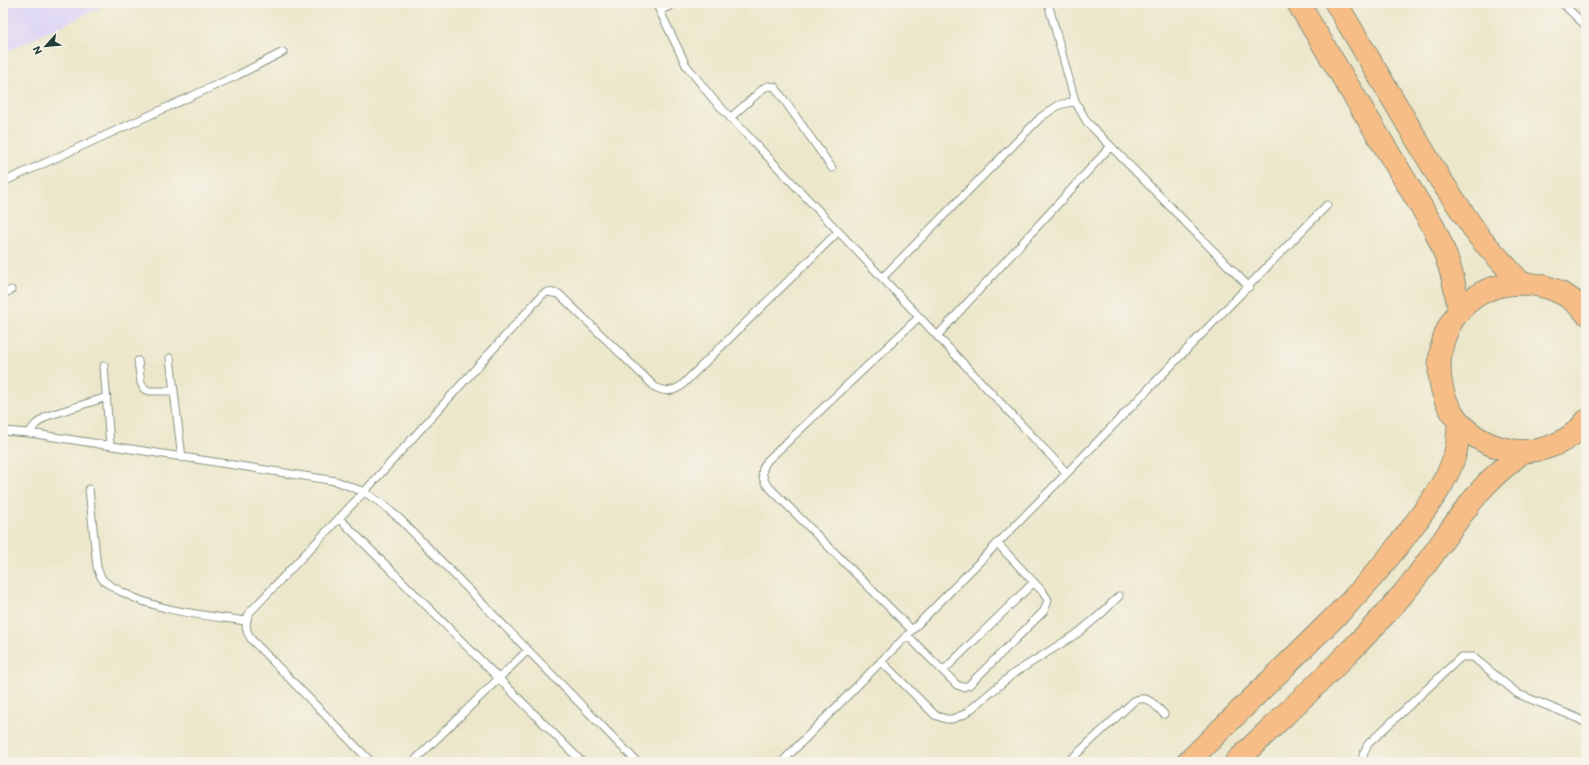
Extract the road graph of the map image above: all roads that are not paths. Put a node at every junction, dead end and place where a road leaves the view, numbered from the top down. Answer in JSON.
{"nodes":[{"id":1,"x":656,"y":3,"type":"edge"},
{"id":2,"x":675,"y":3,"type":"edge"},
{"id":3,"x":1048,"y":3,"type":"edge"},
{"id":4,"x":1298,"y":3,"type":"edge"},
{"id":5,"x":1336,"y":3,"type":"edge"},
{"id":6,"x":1562,"y":3,"type":"edge"},
{"id":7,"x":660,"y":12,"type":"junction"},
{"id":8,"x":1586,"y":26,"type":"edge"},
{"id":9,"x":283,"y":52,"type":"dead end"},
{"id":10,"x":1075,"y":100,"type":"junction"},
{"id":11,"x":730,"y":118,"type":"junction"},
{"id":12,"x":1110,"y":147,"type":"junction"},
{"id":13,"x":832,"y":168,"type":"dead end"},
{"id":14,"x":3,"y":182,"type":"edge"},
{"id":15,"x":1327,"y":205,"type":"dead end"},
{"id":16,"x":838,"y":232,"type":"junction"},
{"id":17,"x":882,"y":278,"type":"junction"},
{"id":18,"x":1521,"y":283,"type":"junction"},
{"id":19,"x":1249,"y":287,"type":"junction"},
{"id":20,"x":11,"y":290,"type":"dead end"},
{"id":21,"x":3,"y":294,"type":"edge"},
{"id":22,"x":1459,"y":312,"type":"junction"},
{"id":23,"x":1586,"y":313,"type":"edge"},
{"id":24,"x":919,"y":317,"type":"junction"},
{"id":25,"x":937,"y":336,"type":"junction"},
{"id":26,"x":170,"y":358,"type":"dead end"},
{"id":27,"x":138,"y":361,"type":"dead end"},
{"id":28,"x":104,"y":366,"type":"dead end"},
{"id":29,"x":174,"y":391,"type":"junction"},
{"id":30,"x":107,"y":397,"type":"junction"},
{"id":31,"x":1459,"y":422,"type":"junction"},
{"id":32,"x":1586,"y":422,"type":"edge"},
{"id":33,"x":3,"y":431,"type":"edge"},
{"id":34,"x":29,"y":433,"type":"junction"},
{"id":35,"x":110,"y":445,"type":"junction"},
{"id":36,"x":1524,"y":451,"type":"junction"},
{"id":37,"x":182,"y":458,"type":"junction"},
{"id":38,"x":1067,"y":473,"type":"junction"},
{"id":39,"x":89,"y":489,"type":"dead end"},
{"id":40,"x":364,"y":492,"type":"junction"},
{"id":41,"x":339,"y":518,"type":"junction"},
{"id":42,"x":997,"y":543,"type":"junction"},
{"id":43,"x":1034,"y":582,"type":"junction"},
{"id":44,"x":1120,"y":596,"type":"dead end"},
{"id":45,"x":246,"y":621,"type":"junction"},
{"id":46,"x":910,"y":632,"type":"junction"},
{"id":47,"x":528,"y":650,"type":"junction"},
{"id":48,"x":881,"y":661,"type":"junction"},
{"id":49,"x":943,"y":671,"type":"junction"},
{"id":50,"x":499,"y":679,"type":"junction"},
{"id":51,"x":1164,"y":714,"type":"dead end"},
{"id":52,"x":1586,"y":723,"type":"edge"},
{"id":53,"x":371,"y":762,"type":"edge"},
{"id":54,"x":413,"y":762,"type":"edge"},
{"id":55,"x":582,"y":762,"type":"edge"},
{"id":56,"x":637,"y":762,"type":"edge"},
{"id":57,"x":782,"y":762,"type":"edge"},
{"id":58,"x":1068,"y":762,"type":"edge"},
{"id":59,"x":1188,"y":762,"type":"edge"},
{"id":60,"x":1236,"y":762,"type":"edge"},
{"id":61,"x":1364,"y":762,"type":"edge"}],
"edges":[{"from":1,"to":7,"type":"lane"},
{"from":2,"to":7,"type":"lane"},
{"from":3,"to":10,"type":"lane"},
{"from":4,"to":22,"type":"main road"},
{"from":5,"to":18,"type":"main road"},
{"from":6,"to":8,"type":"lane"},
{"from":7,"to":11,"type":"lane"},
{"from":9,"to":14,"type":"lane"},
{"from":10,"to":12,"type":"lane"},
{"from":10,"to":17,"type":"lane"},
{"from":11,"to":13,"type":"lane"},
{"from":11,"to":16,"type":"lane"},
{"from":12,"to":19,"type":"lane"},
{"from":12,"to":25,"type":"lane"},
{"from":15,"to":19,"type":"lane"},
{"from":16,"to":17,"type":"lane"},
{"from":16,"to":40,"type":"lane"},
{"from":17,"to":24,"type":"lane"},
{"from":18,"to":22,"type":"main road"},
{"from":18,"to":23,"type":"main road"},
{"from":19,"to":38,"type":"lane"},
{"from":20,"to":21,"type":"lane"},
{"from":22,"to":31,"type":"main road"},
{"from":24,"to":25,"type":"lane"},
{"from":24,"to":46,"type":"lane"},
{"from":25,"to":38,"type":"lane"},
{"from":26,"to":29,"type":"lane"},
{"from":27,"to":29,"type":"lane"},
{"from":28,"to":30,"type":"lane"},
{"from":29,"to":37,"type":"lane"},
{"from":30,"to":34,"type":"lane"},
{"from":30,"to":35,"type":"lane"},
{"from":31,"to":36,"type":"main road"},
{"from":31,"to":59,"type":"main road"},
{"from":32,"to":36,"type":"main road"},
{"from":33,"to":34,"type":"lane"},
{"from":34,"to":35,"type":"lane"},
{"from":35,"to":37,"type":"lane"},
{"from":36,"to":60,"type":"main road"},
{"from":37,"to":40,"type":"lane"},
{"from":38,"to":42,"type":"lane"},
{"from":39,"to":45,"type":"lane"},
{"from":40,"to":41,"type":"lane"},
{"from":40,"to":47,"type":"lane"},
{"from":41,"to":45,"type":"lane"},
{"from":41,"to":50,"type":"lane"},
{"from":42,"to":43,"type":"lane"},
{"from":42,"to":46,"type":"lane"},
{"from":43,"to":49,"type":"lane"},
{"from":43,"to":49,"type":"lane"},
{"from":44,"to":48,"type":"lane"},
{"from":45,"to":53,"type":"lane"},
{"from":46,"to":48,"type":"lane"},
{"from":46,"to":49,"type":"lane"},
{"from":47,"to":50,"type":"lane"},
{"from":47,"to":56,"type":"lane"},
{"from":48,"to":57,"type":"lane"},
{"from":50,"to":54,"type":"lane"},
{"from":50,"to":55,"type":"lane"},
{"from":51,"to":58,"type":"lane"},
{"from":52,"to":61,"type":"lane"}]}
